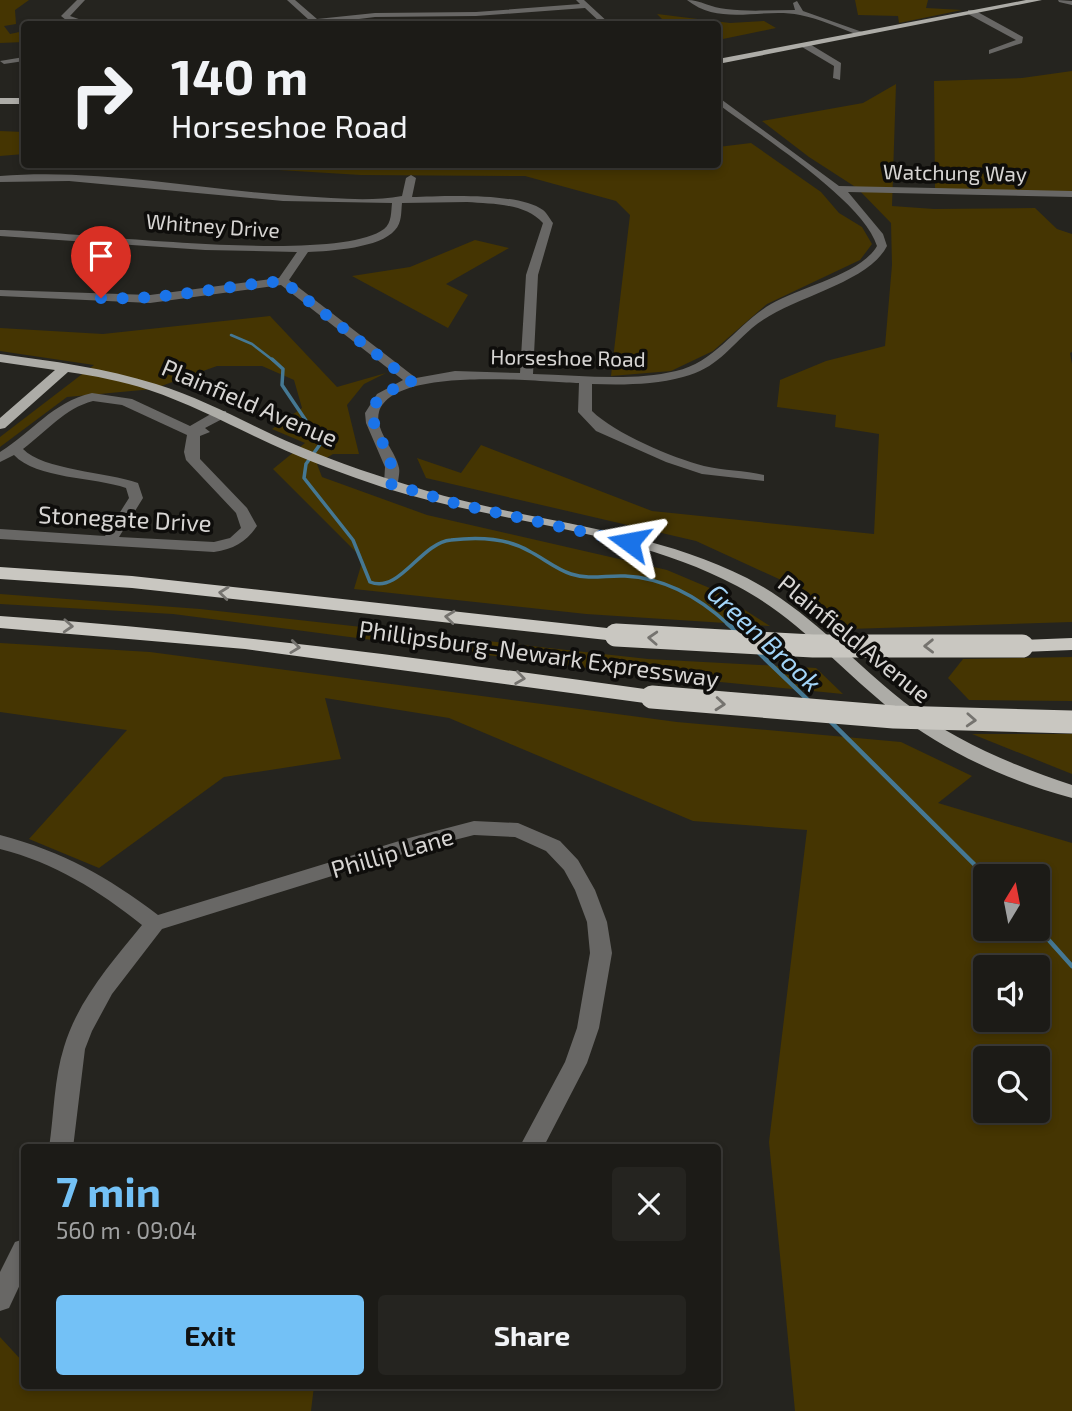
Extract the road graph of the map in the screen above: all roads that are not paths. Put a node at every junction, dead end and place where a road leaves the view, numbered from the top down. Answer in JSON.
{"nodes":[{"id":1,"x":81,"y":0,"type":"edge"},
{"id":2,"x":291,"y":0,"type":"edge"},
{"id":3,"x":691,"y":0,"type":"edge"},
{"id":4,"x":796,"y":0,"type":"edge"},
{"id":5,"x":1038,"y":0,"type":"edge"},
{"id":6,"x":1062,"y":0,"type":"edge"},
{"id":7,"x":583,"y":3,"type":"edge"},
{"id":8,"x":1072,"y":3,"type":"edge"},
{"id":9,"x":800,"y":12,"type":"junction"},
{"id":10,"x":971,"y":12,"type":"junction"},
{"id":11,"x":382,"y":15,"type":"junction"},
{"id":12,"x":72,"y":21,"type":"edge"},
{"id":13,"x":314,"y":21,"type":"edge"},
{"id":14,"x":332,"y":21,"type":"edge"},
{"id":15,"x":385,"y":21,"type":"edge"},
{"id":16,"x":603,"y":21,"type":"edge"},
{"id":17,"x":861,"y":33,"type":"junction"},
{"id":18,"x":805,"y":45,"type":"junction"},
{"id":19,"x":992,"y":52,"type":"dead end"},
{"id":20,"x":21,"y":59,"type":"edge"},
{"id":21,"x":4,"y":61,"type":"dead end"},
{"id":22,"x":721,"y":61,"type":"edge"},
{"id":23,"x":837,"y":78,"type":"dead end"},
{"id":24,"x":0,"y":101,"type":"edge"},
{"id":25,"x":21,"y":101,"type":"edge"},
{"id":26,"x":721,"y":102,"type":"edge"},
{"id":27,"x":411,"y":178,"type":"dead end"},
{"id":28,"x":0,"y":179,"type":"edge"},
{"id":29,"x":841,"y":192,"type":"junction"},
{"id":30,"x":1072,"y":196,"type":"edge"},
{"id":31,"x":397,"y":201,"type":"junction"},
{"id":32,"x":0,"y":233,"type":"edge"},
{"id":33,"x":304,"y":250,"type":"junction"},
{"id":34,"x":283,"y":281,"type":"junction"},
{"id":35,"x":0,"y":293,"type":"edge"},
{"id":36,"x":0,"y":358,"type":"edge"},
{"id":37,"x":64,"y":368,"type":"junction"},
{"id":38,"x":526,"y":378,"type":"junction"},
{"id":39,"x":586,"y":380,"type":"junction"},
{"id":40,"x":412,"y":382,"type":"junction"},
{"id":41,"x":225,"y":416,"type":"junction"},
{"id":42,"x":0,"y":425,"type":"edge"},
{"id":43,"x":194,"y":433,"type":"junction"},
{"id":44,"x":16,"y":449,"type":"junction"},
{"id":45,"x":0,"y":458,"type":"edge"},
{"id":46,"x":759,"y":478,"type":"dead end"},
{"id":47,"x":391,"y":484,"type":"junction"},
{"id":48,"x":0,"y":534,"type":"edge"},
{"id":49,"x":109,"y":541,"type":"junction"},
{"id":50,"x":0,"y":573,"type":"edge"},
{"id":51,"x":0,"y":622,"type":"edge"},
{"id":52,"x":1072,"y":644,"type":"edge"},
{"id":53,"x":1072,"y":722,"type":"edge"},
{"id":54,"x":1072,"y":792,"type":"edge"},
{"id":55,"x":0,"y":842,"type":"edge"},
{"id":56,"x":155,"y":924,"type":"junction"},
{"id":57,"x":62,"y":1144,"type":"edge"},
{"id":58,"x":533,"y":1144,"type":"edge"},
{"id":59,"x":13,"y":1264,"type":"edge"},
{"id":60,"x":0,"y":1298,"type":"edge"}],
"edges":[{"from":1,"to":12,"type":"street"},
{"from":2,"to":13,"type":"street"},
{"from":3,"to":9,"type":"street"},
{"from":4,"to":9,"type":"street"},
{"from":5,"to":10,"type":"main road"},
{"from":6,"to":8,"type":"street"},
{"from":7,"to":11,"type":"street"},
{"from":7,"to":16,"type":"street"},
{"from":9,"to":17,"type":"street"},
{"from":10,"to":17,"type":"main road"},
{"from":10,"to":19,"type":"street"},
{"from":11,"to":14,"type":"street"},
{"from":11,"to":15,"type":"street"},
{"from":17,"to":18,"type":"main road"},
{"from":18,"to":22,"type":"main road"},
{"from":18,"to":23,"type":"street"},
{"from":20,"to":21,"type":"street"},
{"from":24,"to":25,"type":"main road"},
{"from":26,"to":29,"type":"street","name":"Horseshoe Road"},
{"from":27,"to":31,"type":"street","name":"Whitney Drive"},
{"from":28,"to":31,"type":"street"},
{"from":29,"to":30,"type":"street","name":"Watchung Way"},
{"from":29,"to":39,"type":"street","name":"Horseshoe Road"},
{"from":31,"to":33,"type":"street","name":"Whitney Drive"},
{"from":31,"to":38,"type":"street"},
{"from":32,"to":33,"type":"street","name":"Whitney Drive"},
{"from":33,"to":34,"type":"street"},
{"from":34,"to":35,"type":"street"},
{"from":34,"to":40,"type":"street"},
{"from":36,"to":37,"type":"main road","name":"Plainfield Avenue"},
{"from":37,"to":41,"type":"main road","name":"Plainfield Avenue"},
{"from":37,"to":42,"type":"main road"},
{"from":38,"to":39,"type":"street","name":"Horseshoe Road"},
{"from":38,"to":40,"type":"street","name":"Horseshoe Road"},
{"from":39,"to":46,"type":"street"},
{"from":40,"to":47,"type":"street","name":"Horseshoe Road"},
{"from":41,"to":43,"type":"street"},
{"from":41,"to":47,"type":"main road","name":"Plainfield Avenue"},
{"from":43,"to":44,"type":"street"},
{"from":43,"to":49,"type":"street","name":"Stonegate Drive"},
{"from":44,"to":45,"type":"street"},
{"from":44,"to":49,"type":"street"},
{"from":47,"to":54,"type":"main road","name":"Plainfield Avenue"},
{"from":48,"to":49,"type":"street","name":"Stonegate Drive"},
{"from":52,"to":50,"type":"highway","name":"Phillipsburg-Newark Expressway","one_way":true,"bridge":true},
{"from":51,"to":53,"type":"highway","name":"Phillipsburg-Newark Expressway","one_way":true,"bridge":true},
{"from":55,"to":56,"type":"street"},
{"from":56,"to":57,"type":"street"},
{"from":56,"to":58,"type":"street","name":"Phillip Lane"},
{"from":59,"to":60,"type":"street"}]}
